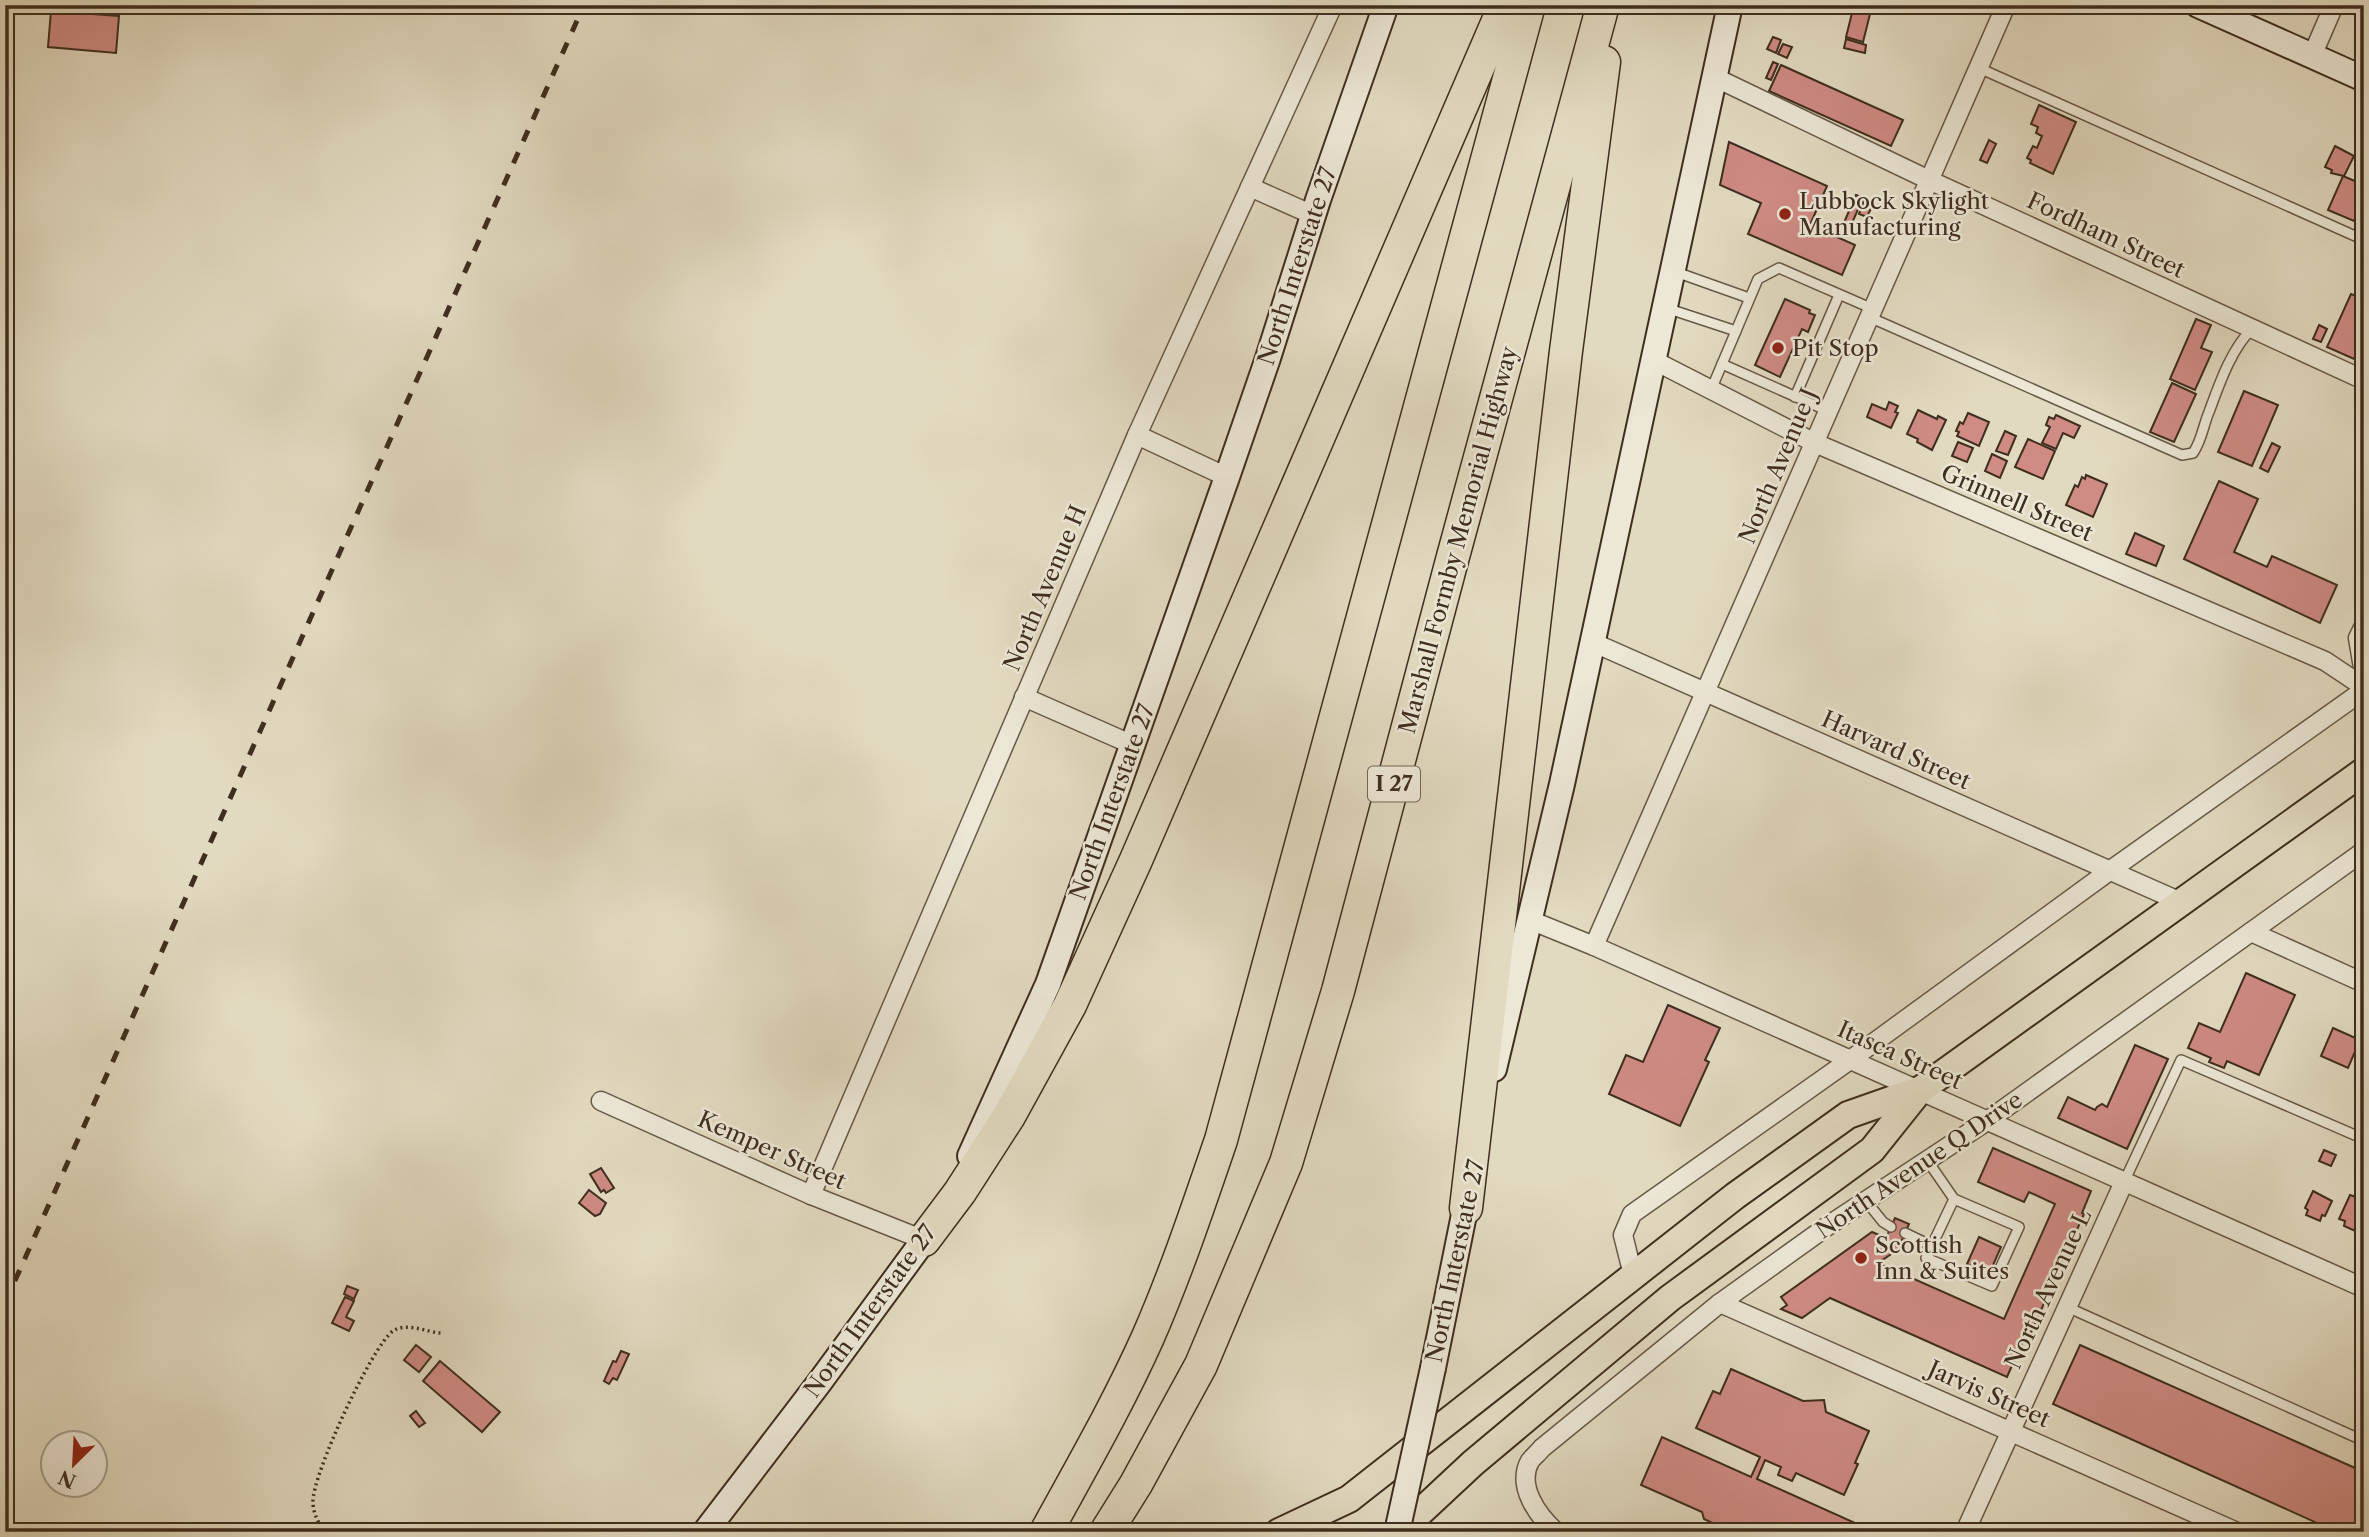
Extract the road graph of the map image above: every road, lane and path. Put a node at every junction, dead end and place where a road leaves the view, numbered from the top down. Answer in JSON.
{"nodes":[{"id":1,"x":1333,"y":5,"type":"edge"},
{"id":2,"x":1386,"y":5,"type":"edge"},
{"id":3,"x":1505,"y":5,"type":"edge"},
{"id":4,"x":1529,"y":5,"type":"edge"},
{"id":5,"x":1603,"y":5,"type":"edge"},
{"id":6,"x":1610,"y":5,"type":"edge"},
{"id":7,"x":1730,"y":5,"type":"edge"},
{"id":8,"x":2006,"y":5,"type":"edge"},
{"id":9,"x":2198,"y":5,"type":"edge"},
{"id":10,"x":2334,"y":5,"type":"edge"},
{"id":11,"x":2312,"y":56,"type":"junction"},
{"id":12,"x":1979,"y":68,"type":"junction"},
{"id":13,"x":1714,"y":77,"type":"junction"},
{"id":14,"x":2364,"y":79,"type":"edge"},
{"id":15,"x":1929,"y":180,"type":"junction"},
{"id":16,"x":1250,"y":187,"type":"junction"},
{"id":17,"x":1313,"y":215,"type":"junction"},
{"id":18,"x":2364,"y":240,"type":"edge"},
{"id":19,"x":1672,"y":271,"type":"junction"},
{"id":20,"x":1839,"y":295,"type":"junction"},
{"id":21,"x":1749,"y":298,"type":"junction"},
{"id":22,"x":1664,"y":307,"type":"junction"},
{"id":23,"x":1871,"y":313,"type":"junction"},
{"id":24,"x":2252,"y":329,"type":"junction"},
{"id":25,"x":1736,"y":331,"type":"junction"},
{"id":26,"x":1653,"y":360,"type":"junction"},
{"id":27,"x":1722,"y":365,"type":"junction"},
{"id":28,"x":2364,"y":380,"type":"edge"},
{"id":29,"x":1711,"y":390,"type":"junction"},
{"id":30,"x":1795,"y":397,"type":"junction"},
{"id":31,"x":1828,"y":411,"type":"junction"},
{"id":32,"x":1137,"y":435,"type":"junction"},
{"id":33,"x":1815,"y":443,"type":"junction"},
{"id":34,"x":1227,"y":477,"type":"junction"},
{"id":35,"x":2364,"y":626,"type":"edge"},
{"id":36,"x":1592,"y":642,"type":"junction"},
{"id":37,"x":2364,"y":674,"type":"edge"},
{"id":38,"x":2364,"y":689,"type":"edge"},
{"id":39,"x":1707,"y":692,"type":"junction"},
{"id":40,"x":1024,"y":697,"type":"junction"},
{"id":41,"x":1133,"y":745,"type":"junction"},
{"id":42,"x":2364,"y":771,"type":"edge"},
{"id":43,"x":2364,"y":850,"type":"edge"},
{"id":44,"x":2108,"y":872,"type":"junction"},
{"id":45,"x":2181,"y":902,"type":"junction"},
{"id":46,"x":1530,"y":920,"type":"junction"},
{"id":47,"x":2250,"y":932,"type":"junction"},
{"id":48,"x":1594,"y":946,"type":"junction"},
{"id":49,"x":2364,"y":983,"type":"edge"},
{"id":50,"x":1850,"y":1060,"type":"junction"},
{"id":51,"x":1920,"y":1090,"type":"junction"},
{"id":52,"x":601,"y":1101,"type":"dead end"},
{"id":53,"x":1987,"y":1121,"type":"junction"},
{"id":54,"x":2364,"y":1139,"type":"edge"},
{"id":55,"x":1927,"y":1160,"type":"junction"},
{"id":56,"x":2124,"y":1182,"type":"junction"},
{"id":57,"x":811,"y":1195,"type":"junction"},
{"id":58,"x":1954,"y":1199,"type":"junction"},
{"id":59,"x":1866,"y":1201,"type":"junction"},
{"id":60,"x":1466,"y":1208,"type":"junction"},
{"id":61,"x":1891,"y":1227,"type":"dead end"},
{"id":62,"x":1905,"y":1233,"type":"dead end"},
{"id":63,"x":924,"y":1240,"type":"junction"},
{"id":64,"x":1931,"y":1246,"type":"junction"},
{"id":65,"x":1633,"y":1275,"type":"junction"},
{"id":66,"x":2364,"y":1288,"type":"edge"},
{"id":67,"x":1720,"y":1303,"type":"junction"},
{"id":68,"x":2067,"y":1307,"type":"junction"},
{"id":69,"x":441,"y":1333,"type":"dead end"},
{"id":70,"x":2011,"y":1430,"type":"junction"},
{"id":71,"x":2364,"y":1441,"type":"edge"},
{"id":72,"x":324,"y":1532,"type":"edge"},
{"id":73,"x":705,"y":1532,"type":"edge"},
{"id":74,"x":1046,"y":1532,"type":"edge"},
{"id":75,"x":1106,"y":1532,"type":"edge"},
{"id":76,"x":1279,"y":1532,"type":"edge"},
{"id":77,"x":1398,"y":1532,"type":"edge"},
{"id":78,"x":1556,"y":1532,"type":"edge"},
{"id":79,"x":1965,"y":1532,"type":"edge"},
{"id":80,"x":2237,"y":1532,"type":"edge"}],
"edges":[{"from":1,"to":16,"type":"street","name":"North Avenue H"},
{"from":2,"to":17,"type":"main road","name":"North Interstate 27"},
{"from":3,"to":63,"type":"highway"},
{"from":4,"to":74,"type":"highway"},
{"from":5,"to":75,"type":"highway","name":"Marshall Formby Memorial Highway","number":"I 27"},
{"from":6,"to":60,"type":"highway"},
{"from":7,"to":13,"type":"main road","name":"North Interstate 27"},
{"from":8,"to":12,"type":"street","name":"North Avenue J"},
{"from":9,"to":11,"type":"main road"},
{"from":10,"to":11,"type":"street"},
{"from":11,"to":14,"type":"main road"},
{"from":12,"to":15,"type":"street","name":"North Avenue J"},
{"from":12,"to":18,"type":"lane"},
{"from":13,"to":15,"type":"street","name":"Fordham Street"},
{"from":13,"to":19,"type":"main road","name":"North Interstate 27"},
{"from":15,"to":23,"type":"street","name":"North Avenue J"},
{"from":15,"to":24,"type":"street","name":"Fordham Street"},
{"from":16,"to":17,"type":"street"},
{"from":16,"to":32,"type":"street","name":"North Avenue H"},
{"from":17,"to":34,"type":"main road","name":"North Interstate 27"},
{"from":19,"to":21,"type":"lane"},
{"from":19,"to":22,"type":"main road","name":"North Interstate 27"},
{"from":20,"to":21,"type":"lane"},
{"from":20,"to":23,"type":"lane"},
{"from":20,"to":30,"type":"lane"},
{"from":21,"to":25,"type":"lane"},
{"from":22,"to":25,"type":"lane"},
{"from":22,"to":26,"type":"main road","name":"North Interstate 27"},
{"from":23,"to":24,"type":"lane"},
{"from":23,"to":31,"type":"street","name":"North Avenue J"},
{"from":24,"to":28,"type":"street","name":"Fordham Street"},
{"from":25,"to":27,"type":"lane"},
{"from":26,"to":29,"type":"street","name":"Grinnell Street"},
{"from":26,"to":36,"type":"main road","name":"North Interstate 27"},
{"from":27,"to":29,"type":"lane"},
{"from":27,"to":30,"type":"lane"},
{"from":29,"to":33,"type":"street","name":"Grinnell Street"},
{"from":30,"to":31,"type":"lane"},
{"from":31,"to":33,"type":"street","name":"North Avenue J"},
{"from":32,"to":34,"type":"street"},
{"from":32,"to":40,"type":"street","name":"North Avenue H"},
{"from":33,"to":38,"type":"street","name":"Grinnell Street"},
{"from":33,"to":39,"type":"street","name":"North Avenue J"},
{"from":34,"to":41,"type":"main road","name":"North Interstate 27"},
{"from":35,"to":37,"type":"street"},
{"from":36,"to":39,"type":"street","name":"Harvard Street"},
{"from":36,"to":46,"type":"main road","name":"North Interstate 27"},
{"from":38,"to":44,"type":"street"},
{"from":39,"to":44,"type":"street","name":"Harvard Street"},
{"from":39,"to":48,"type":"street","name":"North Avenue J"},
{"from":40,"to":41,"type":"street"},
{"from":40,"to":57,"type":"street","name":"North Avenue H"},
{"from":41,"to":63,"type":"main road","name":"North Interstate 27"},
{"from":42,"to":45,"type":"main road","name":"North Avenue Q Drive"},
{"from":43,"to":47,"type":"street","name":"North Avenue Q Drive"},
{"from":44,"to":45,"type":"street","name":"Harvard Street"},
{"from":44,"to":50,"type":"street"},
{"from":45,"to":51,"type":"main road","name":"North Avenue Q Drive"},
{"from":46,"to":48,"type":"street","name":"Itasca Street"},
{"from":46,"to":60,"type":"main road","name":"North Interstate 27"},
{"from":47,"to":49,"type":"street"},
{"from":47,"to":53,"type":"street","name":"North Avenue Q Drive"},
{"from":48,"to":50,"type":"street","name":"Itasca Street"},
{"from":50,"to":51,"type":"street","name":"Itasca Street"},
{"from":50,"to":65,"type":"street"},
{"from":51,"to":53,"type":"street","name":"Itasca Street"},
{"from":51,"to":65,"type":"main road","name":"North Avenue Q Drive"},
{"from":51,"to":77,"type":"main road","name":"North Avenue Q Drive"},
{"from":52,"to":57,"type":"street","name":"Kemper Street"},
{"from":53,"to":55,"type":"street","name":"North Avenue Q Drive"},
{"from":53,"to":56,"type":"street","name":"Itasca Street"},
{"from":54,"to":56,"type":"lane"},
{"from":55,"to":58,"type":"lane"},
{"from":55,"to":59,"type":"street","name":"North Avenue Q Drive"},
{"from":56,"to":66,"type":"street","name":"Itasca Street"},
{"from":56,"to":68,"type":"street","name":"North Avenue L"},
{"from":57,"to":63,"type":"street","name":"Kemper Street"},
{"from":58,"to":64,"type":"lane"},
{"from":58,"to":64,"type":"lane"},
{"from":59,"to":61,"type":"lane"},
{"from":59,"to":67,"type":"street","name":"North Avenue Q Drive"},
{"from":60,"to":77,"type":"main road","name":"North Interstate 27","bridge":true},
{"from":62,"to":64,"type":"lane"},
{"from":63,"to":73,"type":"main road","name":"North Interstate 27"},
{"from":65,"to":76,"type":"main road","name":"North Avenue Q Drive"},
{"from":67,"to":70,"type":"street","name":"Jarvis Street"},
{"from":67,"to":78,"type":"street","name":"North Avenue Q Drive"},
{"from":68,"to":70,"type":"street","name":"North Avenue L"},
{"from":68,"to":71,"type":"lane"},
{"from":69,"to":72,"type":"path"},
{"from":70,"to":79,"type":"street","name":"North Avenue L"},
{"from":70,"to":80,"type":"street","name":"Jarvis Street"}]}
